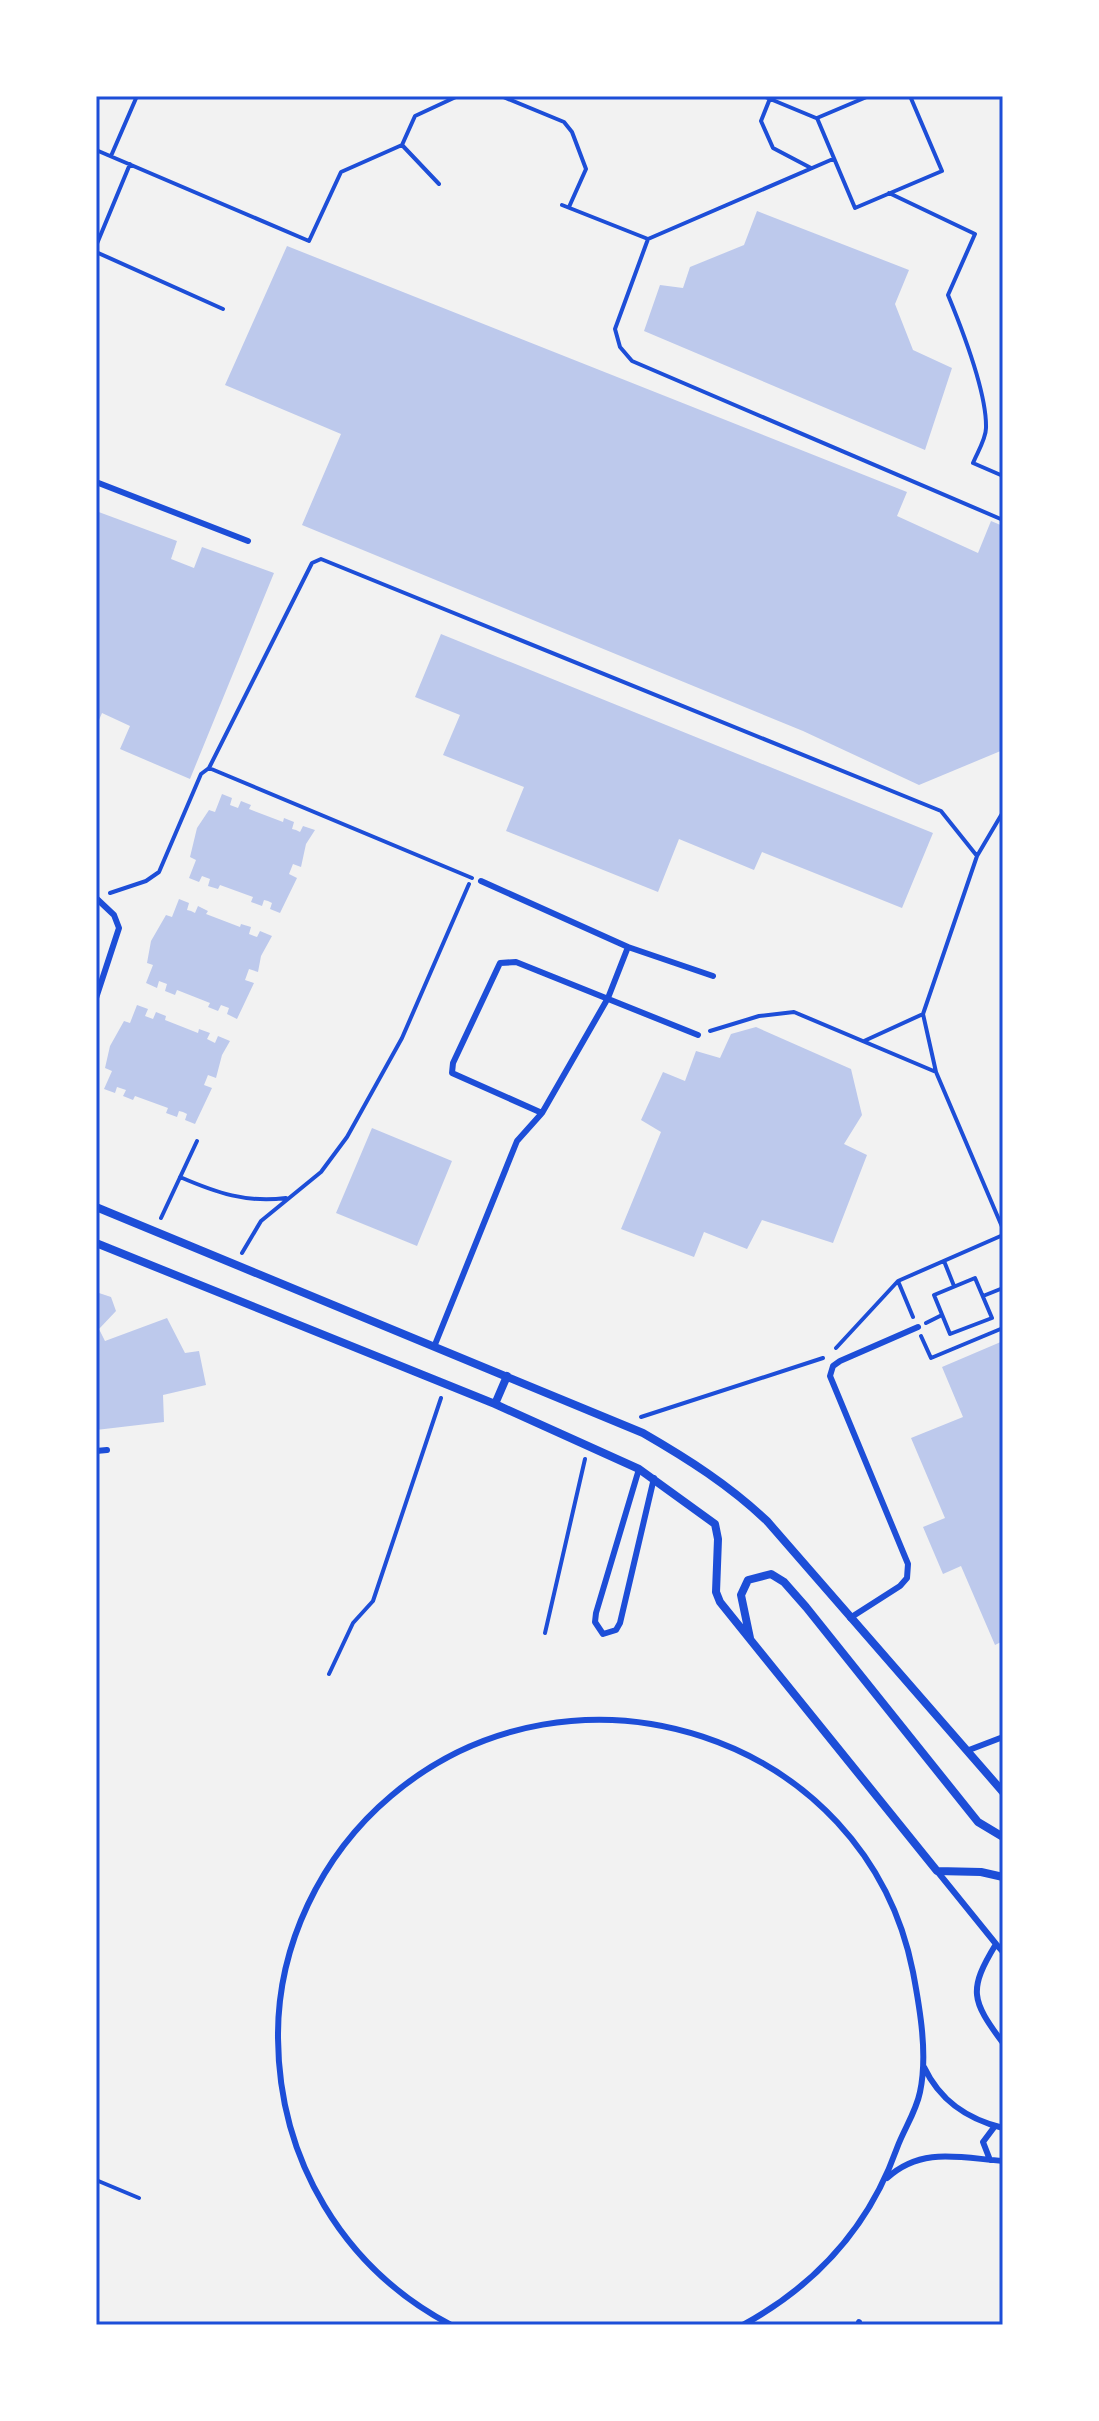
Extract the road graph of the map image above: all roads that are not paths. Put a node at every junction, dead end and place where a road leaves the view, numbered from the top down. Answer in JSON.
{"nodes":[{"id":1,"x":96,"y":482,"type":"edge"},
{"id":2,"x":248,"y":541,"type":"dead end"},
{"id":3,"x":481,"y":881,"type":"road end"},
{"id":4,"x":96,"y":898,"type":"edge"},
{"id":5,"x":628,"y":947,"type":"junction"},
{"id":6,"x":713,"y":976,"type":"dead end"},
{"id":7,"x":96,"y":998,"type":"edge"},
{"id":8,"x":608,"y":998,"type":"junction"},
{"id":9,"x":698,"y":1035,"type":"road end"},
{"id":10,"x":542,"y":1113,"type":"junction"},
{"id":11,"x":96,"y":1207,"type":"edge"},
{"id":12,"x":96,"y":1243,"type":"edge"},
{"id":13,"x":918,"y":1327,"type":"road end"},
{"id":14,"x":434,"y":1347,"type":"junction"},
{"id":15,"x":507,"y":1376,"type":"junction"},
{"id":16,"x":495,"y":1404,"type":"junction"},
{"id":17,"x":107,"y":1450,"type":"dead end"},
{"id":18,"x":96,"y":1451,"type":"edge"},
{"id":19,"x":639,"y":1469,"type":"junction"},
{"id":20,"x":654,"y":1478,"type":"junction"},
{"id":21,"x":850,"y":1618,"type":"junction"},
{"id":22,"x":751,"y":1640,"type":"junction"},
{"id":23,"x":1003,"y":1737,"type":"edge"},
{"id":24,"x":969,"y":1750,"type":"junction"},
{"id":25,"x":1003,"y":1792,"type":"edge"},
{"id":26,"x":1003,"y":1837,"type":"edge"},
{"id":27,"x":937,"y":1871,"type":"junction"},
{"id":28,"x":1003,"y":1877,"type":"edge"},
{"id":29,"x":996,"y":1944,"type":"junction"},
{"id":30,"x":1003,"y":1952,"type":"edge"},
{"id":31,"x":1003,"y":2043,"type":"edge"},
{"id":32,"x":921,"y":2062,"type":"junction"},
{"id":33,"x":995,"y":2126,"type":"junction"},
{"id":34,"x":1003,"y":2128,"type":"edge"},
{"id":35,"x":990,"y":2160,"type":"junction"},
{"id":36,"x":1003,"y":2161,"type":"edge"},
{"id":37,"x":884,"y":2180,"type":"junction"},
{"id":38,"x":451,"y":2325,"type":"edge"},
{"id":39,"x":743,"y":2325,"type":"edge"}],
"edges":[{"from":1,"to":2,"type":"lane"},
{"from":3,"to":5,"type":"lane"},
{"from":4,"to":7,"type":"lane"},
{"from":5,"to":6,"type":"lane"},
{"from":5,"to":8,"type":"lane"},
{"from":8,"to":9,"type":"lane"},
{"from":8,"to":10,"type":"lane"},
{"from":8,"to":10,"type":"lane"},
{"from":10,"to":14,"type":"lane"},
{"from":11,"to":14,"type":"street"},
{"from":12,"to":16,"type":"street"},
{"from":13,"to":21,"type":"lane"},
{"from":14,"to":15,"type":"street"},
{"from":15,"to":16,"type":"street"},
{"from":15,"to":21,"type":"street"},
{"from":16,"to":19,"type":"street"},
{"from":17,"to":18,"type":"lane"},
{"from":19,"to":20,"type":"street"},
{"from":19,"to":20,"type":"lane"},
{"from":20,"to":22,"type":"street"},
{"from":21,"to":24,"type":"street"},
{"from":22,"to":26,"type":"street"},
{"from":22,"to":27,"type":"street"},
{"from":23,"to":24,"type":"lane"},
{"from":24,"to":25,"type":"street"},
{"from":27,"to":28,"type":"street"},
{"from":27,"to":29,"type":"lane"},
{"from":29,"to":30,"type":"lane"},
{"from":29,"to":31,"type":"lane"},
{"from":32,"to":33,"type":"lane"},
{"from":32,"to":37,"type":"lane"},
{"from":32,"to":38,"type":"lane"},
{"from":33,"to":34,"type":"lane"},
{"from":33,"to":35,"type":"lane"},
{"from":35,"to":36,"type":"lane"},
{"from":35,"to":37,"type":"lane"},
{"from":37,"to":39,"type":"lane"}]}
